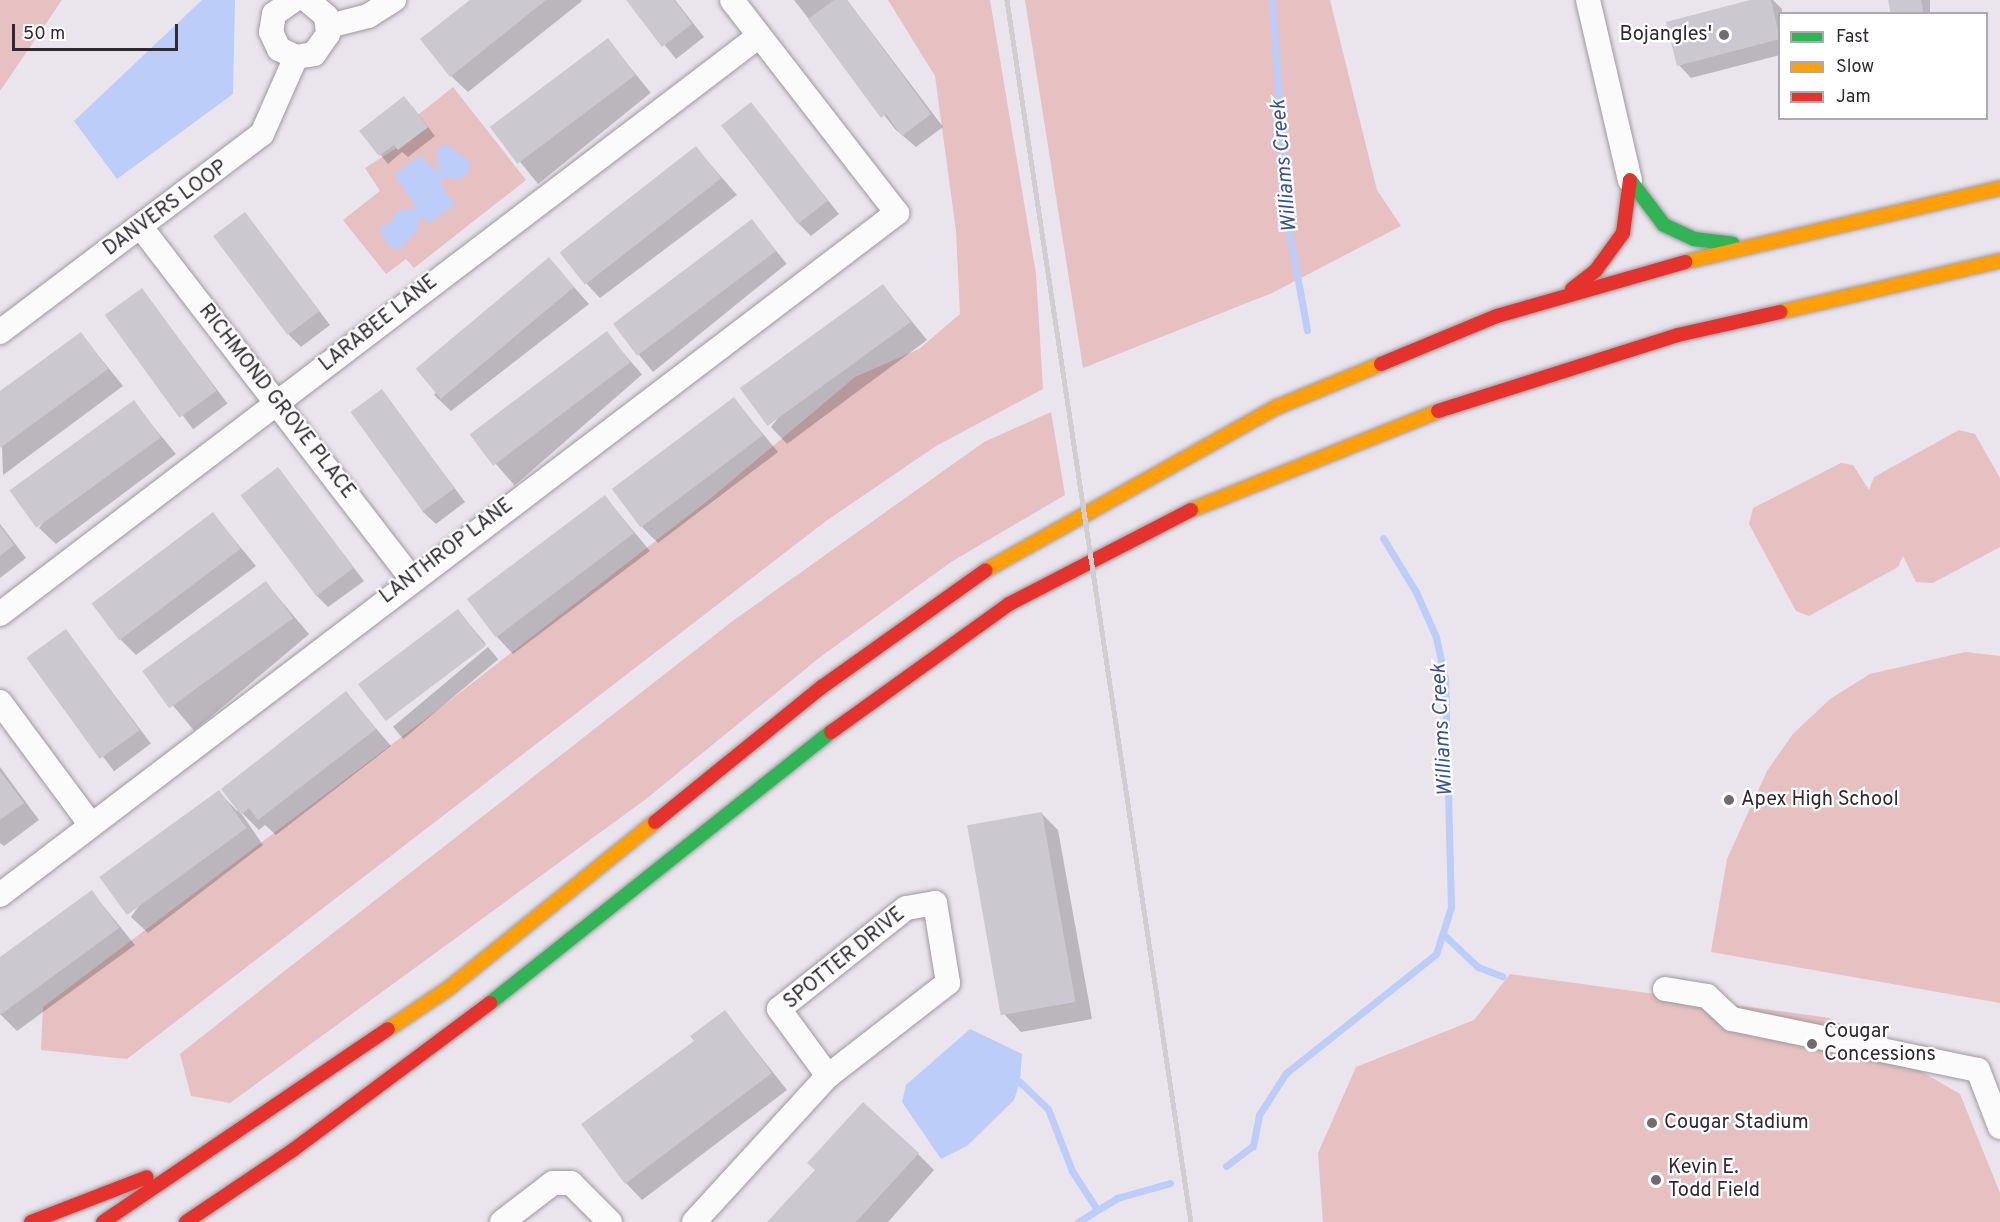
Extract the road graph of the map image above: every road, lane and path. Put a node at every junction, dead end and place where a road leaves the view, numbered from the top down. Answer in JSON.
{"nodes":[{"id":1,"x":294,"y":0,"type":"edge"},
{"id":2,"x":307,"y":0,"type":"edge"},
{"id":3,"x":394,"y":0,"type":"edge"},
{"id":4,"x":732,"y":0,"type":"edge"},
{"id":5,"x":1588,"y":0,"type":"edge"},
{"id":6,"x":329,"y":26,"type":"junction"},
{"id":7,"x":759,"y":36,"type":"junction"},
{"id":8,"x":296,"y":57,"type":"junction"},
{"id":9,"x":1630,"y":180,"type":"junction"},
{"id":10,"x":2000,"y":188,"type":"edge"},
{"id":11,"x":140,"y":226,"type":"junction"},
{"id":12,"x":1753,"y":246,"type":"junction"},
{"id":13,"x":2000,"y":261,"type":"edge"},
{"id":14,"x":1559,"y":298,"type":"junction"},
{"id":15,"x":0,"y":332,"type":"edge"},
{"id":16,"x":278,"y":402,"type":"junction"},
{"id":17,"x":411,"y":578,"type":"junction"},
{"id":18,"x":0,"y":614,"type":"edge"},
{"id":19,"x":0,"y":702,"type":"edge"},
{"id":20,"x":91,"y":825,"type":"junction"},
{"id":21,"x":0,"y":895,"type":"edge"},
{"id":22,"x":1665,"y":989,"type":"dead end"},
{"id":23,"x":828,"y":1076,"type":"junction"},
{"id":24,"x":1999,"y":1121,"type":"edge"},
{"id":25,"x":215,"y":1151,"type":"junction"},
{"id":26,"x":189,"y":1220,"type":"edge"},
{"id":27,"x":31,"y":1222,"type":"edge"},
{"id":28,"x":103,"y":1222,"type":"edge"},
{"id":29,"x":502,"y":1222,"type":"edge"},
{"id":30,"x":610,"y":1222,"type":"edge"},
{"id":31,"x":694,"y":1222,"type":"edge"}],
"edges":[{"from":1,"to":8,"type":"street"},
{"from":2,"to":6,"type":"street"},
{"from":3,"to":6,"type":"street"},
{"from":4,"to":7,"type":"street"},
{"from":5,"to":9,"type":"street"},
{"from":6,"to":8,"type":"street"},
{"from":7,"to":16,"type":"street","name":"LARABEE LANE"},
{"from":7,"to":17,"type":"street","name":"LANTHROP LANE"},
{"from":8,"to":11,"type":"street","name":"DANVERS LOOP"},
{"from":9,"to":12,"type":"highway"},
{"from":9,"to":14,"type":"highway"},
{"from":10,"to":12,"type":"highway"},
{"from":11,"to":15,"type":"street","name":"DANVERS LOOP"},
{"from":11,"to":16,"type":"street","name":"RICHMOND GROVE PLACE"},
{"from":12,"to":14,"type":"highway"},
{"from":13,"to":26,"type":"highway"},
{"from":14,"to":25,"type":"highway"},
{"from":16,"to":17,"type":"street","name":"RICHMOND GROVE PLACE"},
{"from":16,"to":18,"type":"street","name":"LARABEE LANE"},
{"from":17,"to":20,"type":"street","name":"LANTHROP LANE"},
{"from":19,"to":20,"type":"street"},
{"from":20,"to":21,"type":"street","name":"LANTHROP LANE"},
{"from":22,"to":24,"type":"street"},
{"from":23,"to":23,"type":"street","name":"SPOTTER DRIVE"},
{"from":23,"to":31,"type":"street","name":"SPOTTER DRIVE"},
{"from":25,"to":27,"type":"highway"},
{"from":25,"to":28,"type":"highway"},
{"from":29,"to":30,"type":"street"}]}
